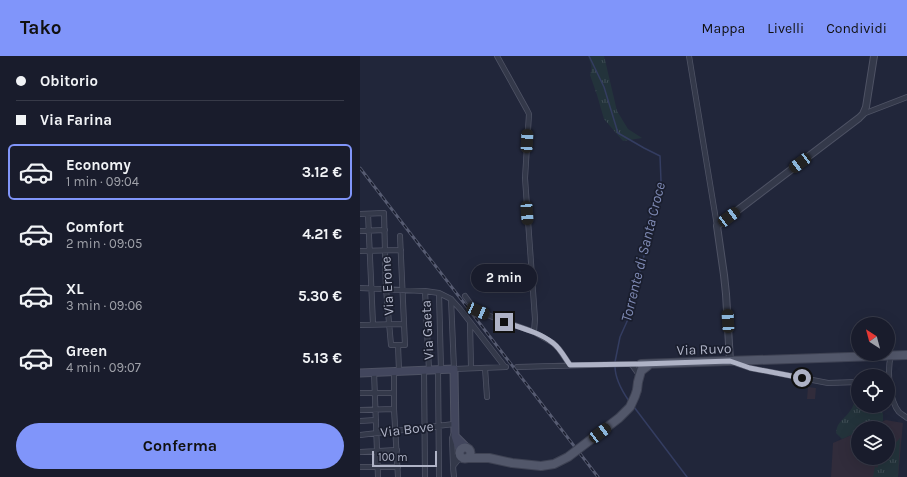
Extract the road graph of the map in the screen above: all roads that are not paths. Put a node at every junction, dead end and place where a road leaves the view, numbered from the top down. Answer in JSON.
{"nodes":[{"id":1,"x":497,"y":56,"type":"edge"},
{"id":2,"x":689,"y":56,"type":"edge"},
{"id":3,"x":874,"y":56,"type":"edge"},
{"id":4,"x":907,"y":97,"type":"edge"},
{"id":5,"x":863,"y":114,"type":"junction"},
{"id":6,"x":360,"y":214,"type":"edge"},
{"id":7,"x":368,"y":214,"type":"junction"},
{"id":8,"x":717,"y":226,"type":"junction"},
{"id":9,"x":385,"y":230,"type":"junction"},
{"id":10,"x":360,"y":231,"type":"edge"},
{"id":11,"x":369,"y":231,"type":"junction"},
{"id":12,"x":400,"y":236,"type":"dead end"},
{"id":13,"x":386,"y":250,"type":"junction"},
{"id":14,"x":401,"y":250,"type":"junction"},
{"id":15,"x":360,"y":251,"type":"edge"},
{"id":16,"x":369,"y":251,"type":"junction"},
{"id":17,"x":360,"y":288,"type":"edge"},
{"id":18,"x":371,"y":289,"type":"junction"},
{"id":19,"x":386,"y":289,"type":"junction"},
{"id":20,"x":402,"y":290,"type":"junction"},
{"id":21,"x":425,"y":291,"type":"junction"},
{"id":22,"x":439,"y":293,"type":"junction"},
{"id":23,"x":465,"y":296,"type":"dead end"},
{"id":24,"x":451,"y":299,"type":"junction"},
{"id":25,"x":470,"y":322,"type":"junction"},
{"id":26,"x":373,"y":324,"type":"junction"},
{"id":27,"x":389,"y":324,"type":"junction"},
{"id":28,"x":404,"y":324,"type":"junction"},
{"id":29,"x":360,"y":325,"type":"edge"},
{"id":30,"x":534,"y":332,"type":"junction"},
{"id":31,"x":398,"y":345,"type":"junction"},
{"id":32,"x":895,"y":355,"type":"edge"},
{"id":33,"x":907,"y":355,"type":"edge"},
{"id":34,"x":851,"y":356,"type":"edge"},
{"id":35,"x":730,"y":361,"type":"junction"},
{"id":36,"x":890,"y":361,"type":"edge"},
{"id":37,"x":627,"y":364,"type":"junction"},
{"id":38,"x":570,"y":365,"type":"junction"},
{"id":39,"x":517,"y":367,"type":"dead end"},
{"id":40,"x":471,"y":368,"type":"junction"},
{"id":41,"x":486,"y":368,"type":"junction"},
{"id":42,"x":454,"y":369,"type":"junction"},
{"id":43,"x":640,"y":369,"type":"junction"},
{"id":44,"x":426,"y":370,"type":"junction"},
{"id":45,"x":439,"y":370,"type":"junction"},
{"id":46,"x":396,"y":371,"type":"junction"},
{"id":47,"x":374,"y":372,"type":"junction"},
{"id":48,"x":360,"y":373,"type":"edge"},
{"id":49,"x":851,"y":382,"type":"edge"},
{"id":50,"x":360,"y":393,"type":"edge"},
{"id":51,"x":375,"y":393,"type":"junction"},
{"id":52,"x":394,"y":393,"type":"junction"},
{"id":53,"x":487,"y":397,"type":"dead end"},
{"id":54,"x":375,"y":409,"type":"junction"},
{"id":55,"x":394,"y":409,"type":"junction"},
{"id":56,"x":360,"y":410,"type":"edge"},
{"id":57,"x":907,"y":418,"type":"edge"},
{"id":58,"x":376,"y":420,"type":"junction"},
{"id":59,"x":360,"y":421,"type":"edge"},
{"id":60,"x":438,"y":426,"type":"junction"},
{"id":61,"x":424,"y":427,"type":"junction"},
{"id":62,"x":395,"y":430,"type":"junction"},
{"id":63,"x":454,"y":430,"type":"junction"},
{"id":64,"x":376,"y":433,"type":"junction"},
{"id":65,"x":360,"y":434,"type":"edge"},
{"id":66,"x":397,"y":450,"type":"junction"},
{"id":67,"x":376,"y":451,"type":"junction"},
{"id":68,"x":360,"y":452,"type":"edge"},
{"id":69,"x":464,"y":453,"type":"junction"},
{"id":70,"x":453,"y":466,"type":"junction"},
{"id":71,"x":360,"y":467,"type":"edge"},
{"id":72,"x":377,"y":467,"type":"junction"},
{"id":73,"x":398,"y":467,"type":"junction"},
{"id":74,"x":378,"y":477,"type":"edge"},
{"id":75,"x":398,"y":477,"type":"edge"},
{"id":76,"x":425,"y":477,"type":"edge"},
{"id":77,"x":439,"y":477,"type":"edge"},
{"id":78,"x":454,"y":477,"type":"edge"}],
"edges":[{"from":1,"to":30,"type":"street"},
{"from":2,"to":8,"type":"street"},
{"from":3,"to":5,"type":"street"},
{"from":4,"to":5,"type":"street"},
{"from":5,"to":8,"type":"street"},
{"from":6,"to":7,"type":"street"},
{"from":7,"to":9,"type":"street","name":"Via Erone"},
{"from":7,"to":11,"type":"street"},
{"from":8,"to":35,"type":"street"},
{"from":9,"to":11,"type":"street"},
{"from":9,"to":13,"type":"street","name":"Via Erone"},
{"from":10,"to":11,"type":"street"},
{"from":11,"to":16,"type":"street"},
{"from":12,"to":14,"type":"street"},
{"from":13,"to":14,"type":"street"},
{"from":13,"to":16,"type":"street"},
{"from":13,"to":19,"type":"street","name":"Via Erone"},
{"from":14,"to":20,"type":"street"},
{"from":15,"to":16,"type":"street"},
{"from":16,"to":18,"type":"street"},
{"from":17,"to":18,"type":"street"},
{"from":18,"to":19,"type":"street"},
{"from":18,"to":26,"type":"street"},
{"from":19,"to":20,"type":"street"},
{"from":19,"to":27,"type":"street","name":"Via Erone"},
{"from":20,"to":21,"type":"street"},
{"from":20,"to":28,"type":"street"},
{"from":21,"to":22,"type":"street"},
{"from":21,"to":44,"type":"street","name":"Via Gaeta"},
{"from":22,"to":24,"type":"street"},
{"from":22,"to":45,"type":"street"},
{"from":23,"to":30,"type":"street"},
{"from":24,"to":25,"type":"street"},
{"from":24,"to":42,"type":"street"},
{"from":25,"to":40,"type":"street"},
{"from":25,"to":41,"type":"street"},
{"from":26,"to":27,"type":"street"},
{"from":26,"to":29,"type":"street"},
{"from":27,"to":28,"type":"street"},
{"from":27,"to":31,"type":"street","name":"Via Erone"},
{"from":28,"to":31,"type":"street"},
{"from":30,"to":38,"type":"street"},
{"from":31,"to":46,"type":"street"},
{"from":32,"to":33,"type":"main road","name":"Via Ruvo"},
{"from":34,"to":35,"type":"main road","name":"Via Ruvo"},
{"from":35,"to":43,"type":"main road","name":"Via Ruvo"},
{"from":35,"to":49,"type":"street"},
{"from":36,"to":57,"type":"street"},
{"from":37,"to":38,"type":"street","name":"Via Ruvo"},
{"from":37,"to":43,"type":"street","name":"Via Ruvo"},
{"from":37,"to":43,"type":"street"},
{"from":38,"to":39,"type":"street","name":"Via Ruvo"},
{"from":40,"to":41,"type":"street"},
{"from":40,"to":42,"type":"street"},
{"from":41,"to":53,"type":"street"},
{"from":42,"to":45,"type":"main road"},
{"from":42,"to":63,"type":"main road"},
{"from":43,"to":69,"type":"main road","bridge":true},
{"from":44,"to":45,"type":"main road"},
{"from":44,"to":46,"type":"main road"},
{"from":44,"to":61,"type":"street","name":"Via Gaeta"},
{"from":45,"to":60,"type":"street"},
{"from":46,"to":47,"type":"main road"},
{"from":46,"to":52,"type":"street"},
{"from":47,"to":48,"type":"main road"},
{"from":47,"to":51,"type":"street"},
{"from":50,"to":51,"type":"street"},
{"from":51,"to":52,"type":"street"},
{"from":51,"to":54,"type":"street"},
{"from":52,"to":55,"type":"street"},
{"from":54,"to":55,"type":"street"},
{"from":54,"to":56,"type":"street"},
{"from":54,"to":58,"type":"street"},
{"from":55,"to":62,"type":"street"},
{"from":58,"to":59,"type":"street"},
{"from":58,"to":64,"type":"street"},
{"from":60,"to":61,"type":"street","name":"Via Bove"},
{"from":60,"to":63,"type":"street","name":"Via Bove"},
{"from":60,"to":77,"type":"street"},
{"from":61,"to":62,"type":"street","name":"Via Bove"},
{"from":61,"to":76,"type":"street","name":"Via Gaeta"},
{"from":62,"to":64,"type":"street","name":"Via Bove"},
{"from":62,"to":66,"type":"street"},
{"from":63,"to":69,"type":"main road"},
{"from":63,"to":70,"type":"street"},
{"from":64,"to":65,"type":"street","name":"Via Bove"},
{"from":64,"to":67,"type":"street"},
{"from":66,"to":67,"type":"street"},
{"from":66,"to":73,"type":"street"},
{"from":67,"to":68,"type":"street"},
{"from":67,"to":72,"type":"street"},
{"from":69,"to":70,"type":"street"},
{"from":70,"to":78,"type":"street"},
{"from":71,"to":72,"type":"street"},
{"from":72,"to":73,"type":"street"},
{"from":72,"to":74,"type":"street"},
{"from":73,"to":75,"type":"street"}]}
